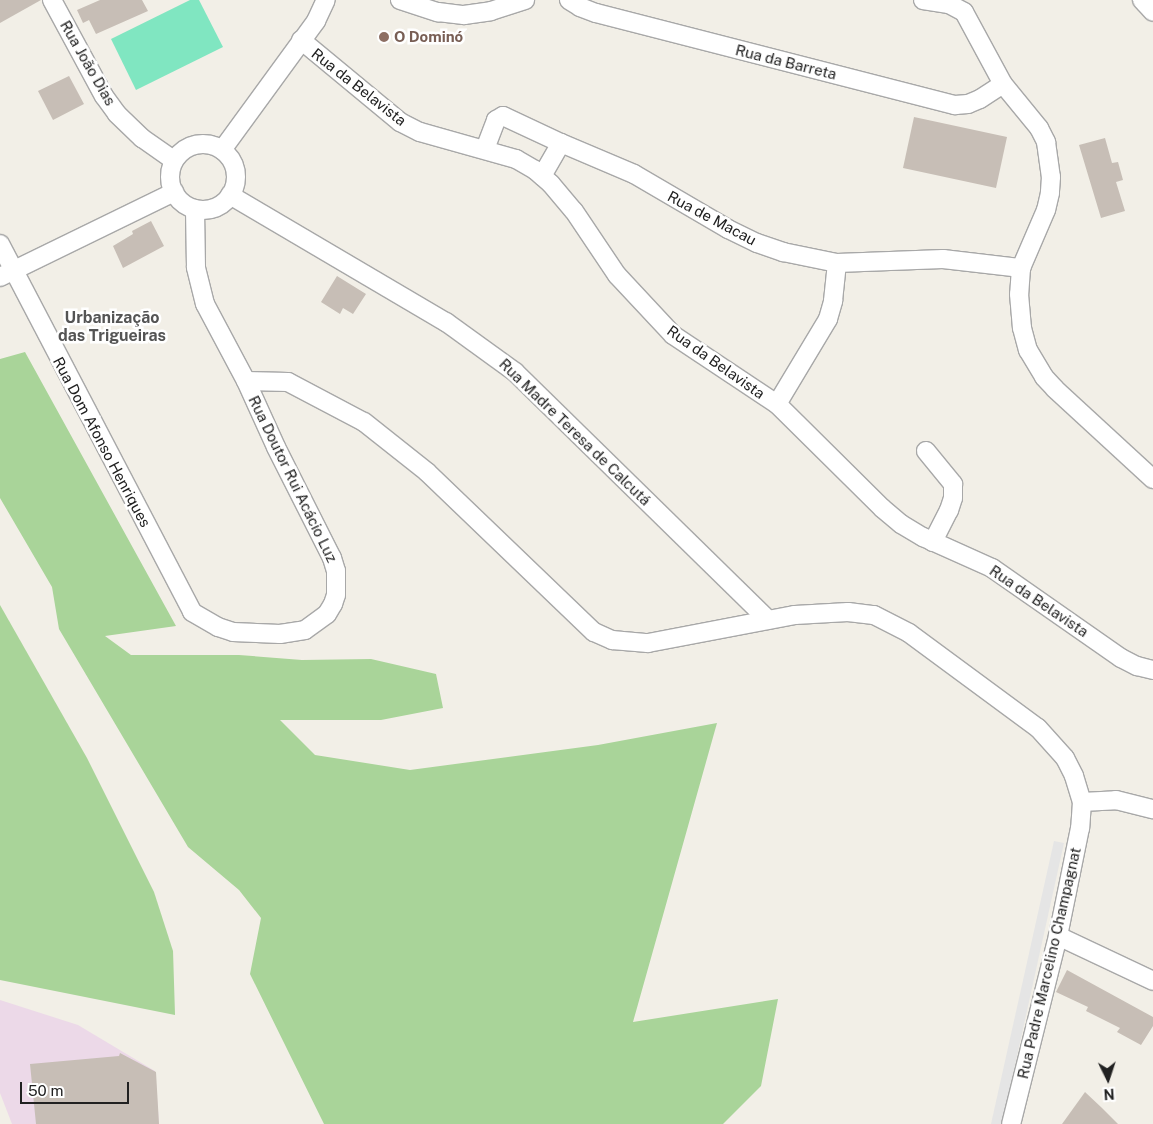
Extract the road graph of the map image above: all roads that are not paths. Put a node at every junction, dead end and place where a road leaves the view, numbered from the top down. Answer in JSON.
{"nodes":[{"id":1,"x":52,"y":0,"type":"edge"},
{"id":2,"x":326,"y":0,"type":"edge"},
{"id":3,"x":400,"y":0,"type":"edge"},
{"id":4,"x":525,"y":0,"type":"edge"},
{"id":5,"x":569,"y":0,"type":"edge"},
{"id":6,"x":923,"y":0,"type":"edge"},
{"id":7,"x":1142,"y":0,"type":"edge"},
{"id":8,"x":1153,"y":12,"type":"edge"},
{"id":9,"x":301,"y":40,"type":"junction"},
{"id":10,"x":1003,"y":84,"type":"junction"},
{"id":11,"x":561,"y":143,"type":"junction"},
{"id":12,"x":485,"y":149,"type":"junction"},
{"id":13,"x":222,"y":150,"type":"junction"},
{"id":14,"x":174,"y":160,"type":"junction"},
{"id":15,"x":542,"y":176,"type":"junction"},
{"id":16,"x":174,"y":192,"type":"junction"},
{"id":17,"x":230,"y":195,"type":"junction"},
{"id":18,"x":195,"y":209,"type":"junction"},
{"id":19,"x":0,"y":244,"type":"edge"},
{"id":20,"x":837,"y":264,"type":"junction"},
{"id":21,"x":1020,"y":268,"type":"junction"},
{"id":22,"x":7,"y":274,"type":"edge"},
{"id":23,"x":246,"y":381,"type":"junction"},
{"id":24,"x":777,"y":404,"type":"junction"},
{"id":25,"x":926,"y":451,"type":"dead end"},
{"id":26,"x":1153,"y":478,"type":"edge"},
{"id":27,"x":933,"y":542,"type":"junction"},
{"id":28,"x":192,"y":612,"type":"joint"},
{"id":29,"x":768,"y":620,"type":"junction"},
{"id":30,"x":1153,"y":670,"type":"edge"},
{"id":31,"x":1082,"y":802,"type":"junction"},
{"id":32,"x":1153,"y":808,"type":"edge"},
{"id":33,"x":1058,"y":936,"type":"junction"},
{"id":34,"x":1153,"y":981,"type":"edge"},
{"id":35,"x":1011,"y":1124,"type":"edge"}],
"edges":[{"from":1,"to":14,"type":"street","name":"Rua João Dias"},
{"from":2,"to":9,"type":"street"},
{"from":3,"to":4,"type":"street"},
{"from":5,"to":10,"type":"street","name":"Rua da Barreta"},
{"from":6,"to":10,"type":"street"},
{"from":7,"to":8,"type":"street"},
{"from":9,"to":12,"type":"street","name":"Rua da Belavista"},
{"from":9,"to":13,"type":"street"},
{"from":10,"to":21,"type":"street"},
{"from":11,"to":12,"type":"street","name":"Rua de Macau"},
{"from":11,"to":15,"type":"street"},
{"from":11,"to":20,"type":"street","name":"Rua de Macau"},
{"from":12,"to":15,"type":"street","name":"Rua da Belavista"},
{"from":13,"to":14,"type":"street"},
{"from":13,"to":17,"type":"street"},
{"from":14,"to":16,"type":"street"},
{"from":15,"to":24,"type":"street","name":"Rua da Belavista"},
{"from":16,"to":18,"type":"street"},
{"from":16,"to":22,"type":"street"},
{"from":17,"to":18,"type":"street"},
{"from":17,"to":29,"type":"street","name":"Rua Madre Teresa de Calcutá"},
{"from":18,"to":23,"type":"street","name":"Rua Doutor Rui Acácio Luz"},
{"from":19,"to":22,"type":"street","name":"Rua Dom Afonso Henriques"},
{"from":20,"to":21,"type":"street","name":"Rua de Macau"},
{"from":20,"to":24,"type":"street"},
{"from":21,"to":26,"type":"street"},
{"from":22,"to":28,"type":"street","name":"Rua Dom Afonso Henriques"},
{"from":23,"to":28,"type":"street","name":"Rua Doutor Rui Acácio Luz"},
{"from":23,"to":29,"type":"street"},
{"from":24,"to":27,"type":"street","name":"Rua da Belavista"},
{"from":25,"to":27,"type":"street"},
{"from":27,"to":30,"type":"street","name":"Rua da Belavista"},
{"from":29,"to":31,"type":"street"},
{"from":31,"to":32,"type":"street"},
{"from":31,"to":33,"type":"street","name":"Rua Padre Marcelino Champagnat"},
{"from":33,"to":34,"type":"street"},
{"from":33,"to":35,"type":"street","name":"Rua Padre Marcelino Champagnat"}]}
